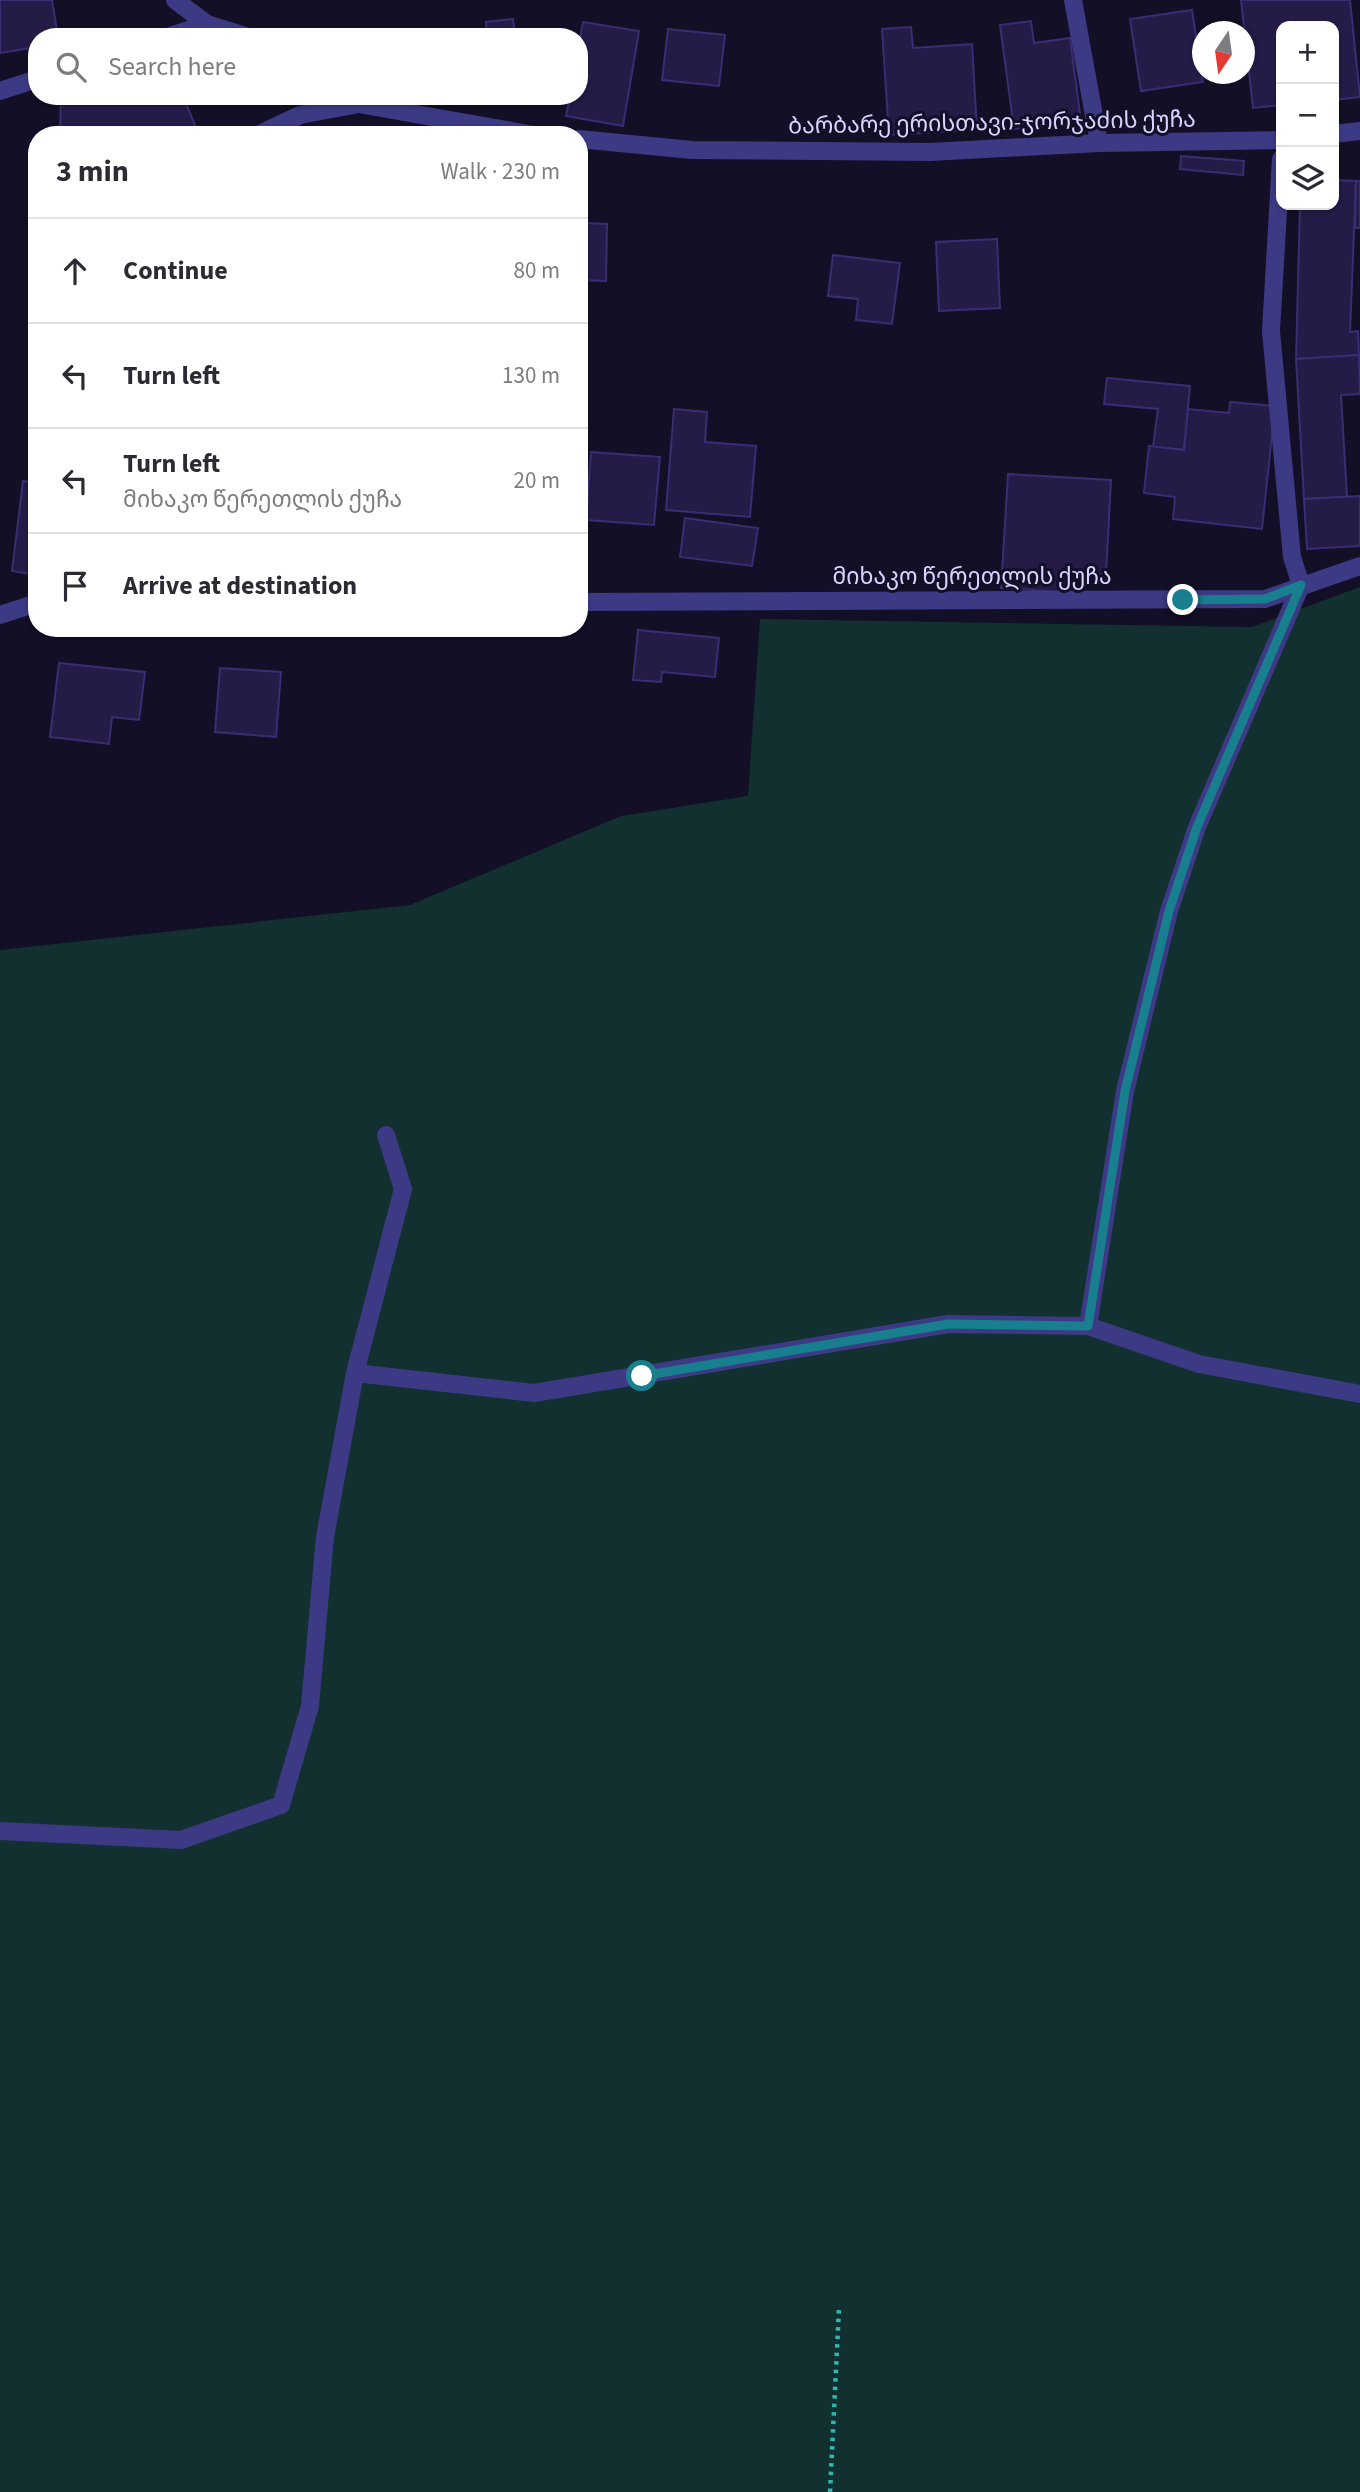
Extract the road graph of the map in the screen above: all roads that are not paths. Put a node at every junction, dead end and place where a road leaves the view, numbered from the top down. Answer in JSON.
{"nodes":[{"id":1,"x":175,"y":0,"type":"edge"},
{"id":2,"x":1073,"y":0,"type":"edge"},
{"id":3,"x":207,"y":24,"type":"junction"},
{"id":4,"x":195,"y":28,"type":"edge"},
{"id":5,"x":220,"y":28,"type":"edge"},
{"id":6,"x":28,"y":82,"type":"edge"},
{"id":7,"x":0,"y":91,"type":"edge"},
{"id":8,"x":335,"y":105,"type":"edge"},
{"id":9,"x":379,"y":105,"type":"edge"},
{"id":10,"x":277,"y":126,"type":"edge"},
{"id":11,"x":487,"y":126,"type":"edge"},
{"id":12,"x":1360,"y":131,"type":"edge"},
{"id":13,"x":1339,"y":133,"type":"edge"},
{"id":14,"x":588,"y":140,"type":"edge"},
{"id":15,"x":1276,"y":140,"type":"edge"},
{"id":16,"x":1099,"y":143,"type":"junction"},
{"id":17,"x":1278,"y":210,"type":"edge"},
{"id":18,"x":1360,"y":566,"type":"edge"},
{"id":19,"x":1301,"y":585,"type":"junction"},
{"id":20,"x":588,"y":601,"type":"edge"},
{"id":21,"x":28,"y":605,"type":"edge"},
{"id":22,"x":0,"y":615,"type":"edge"},
{"id":23,"x":386,"y":1135,"type":"dead end"},
{"id":24,"x":1088,"y":1326,"type":"junction"},
{"id":25,"x":355,"y":1373,"type":"junction"},
{"id":26,"x":1360,"y":1394,"type":"edge"},
{"id":27,"x":0,"y":1831,"type":"edge"}],
"edges":[{"from":1,"to":3,"type":"street"},
{"from":2,"to":16,"type":"street"},
{"from":3,"to":4,"type":"street"},
{"from":3,"to":5,"type":"street"},
{"from":6,"to":7,"type":"street"},
{"from":8,"to":10,"type":"street"},
{"from":9,"to":11,"type":"street"},
{"from":12,"to":13,"type":"street"},
{"from":14,"to":16,"type":"street","name":"ბარბარე ერისთავი-ჯორჯაძის ქუჩა"},
{"from":15,"to":16,"type":"street","name":"ბარბარე ერისთავი-ჯორჯაძის ქუჩა"},
{"from":17,"to":19,"type":"street"},
{"from":18,"to":19,"type":"street","name":"მიხაკო წერეთლის ქუჩა"},
{"from":19,"to":20,"type":"street","name":"მიხაკო წერეთლის ქუჩა"},
{"from":19,"to":24,"type":"street"},
{"from":21,"to":22,"type":"street"},
{"from":23,"to":25,"type":"street"},
{"from":24,"to":25,"type":"street"},
{"from":24,"to":26,"type":"street"},
{"from":25,"to":27,"type":"street"}]}
